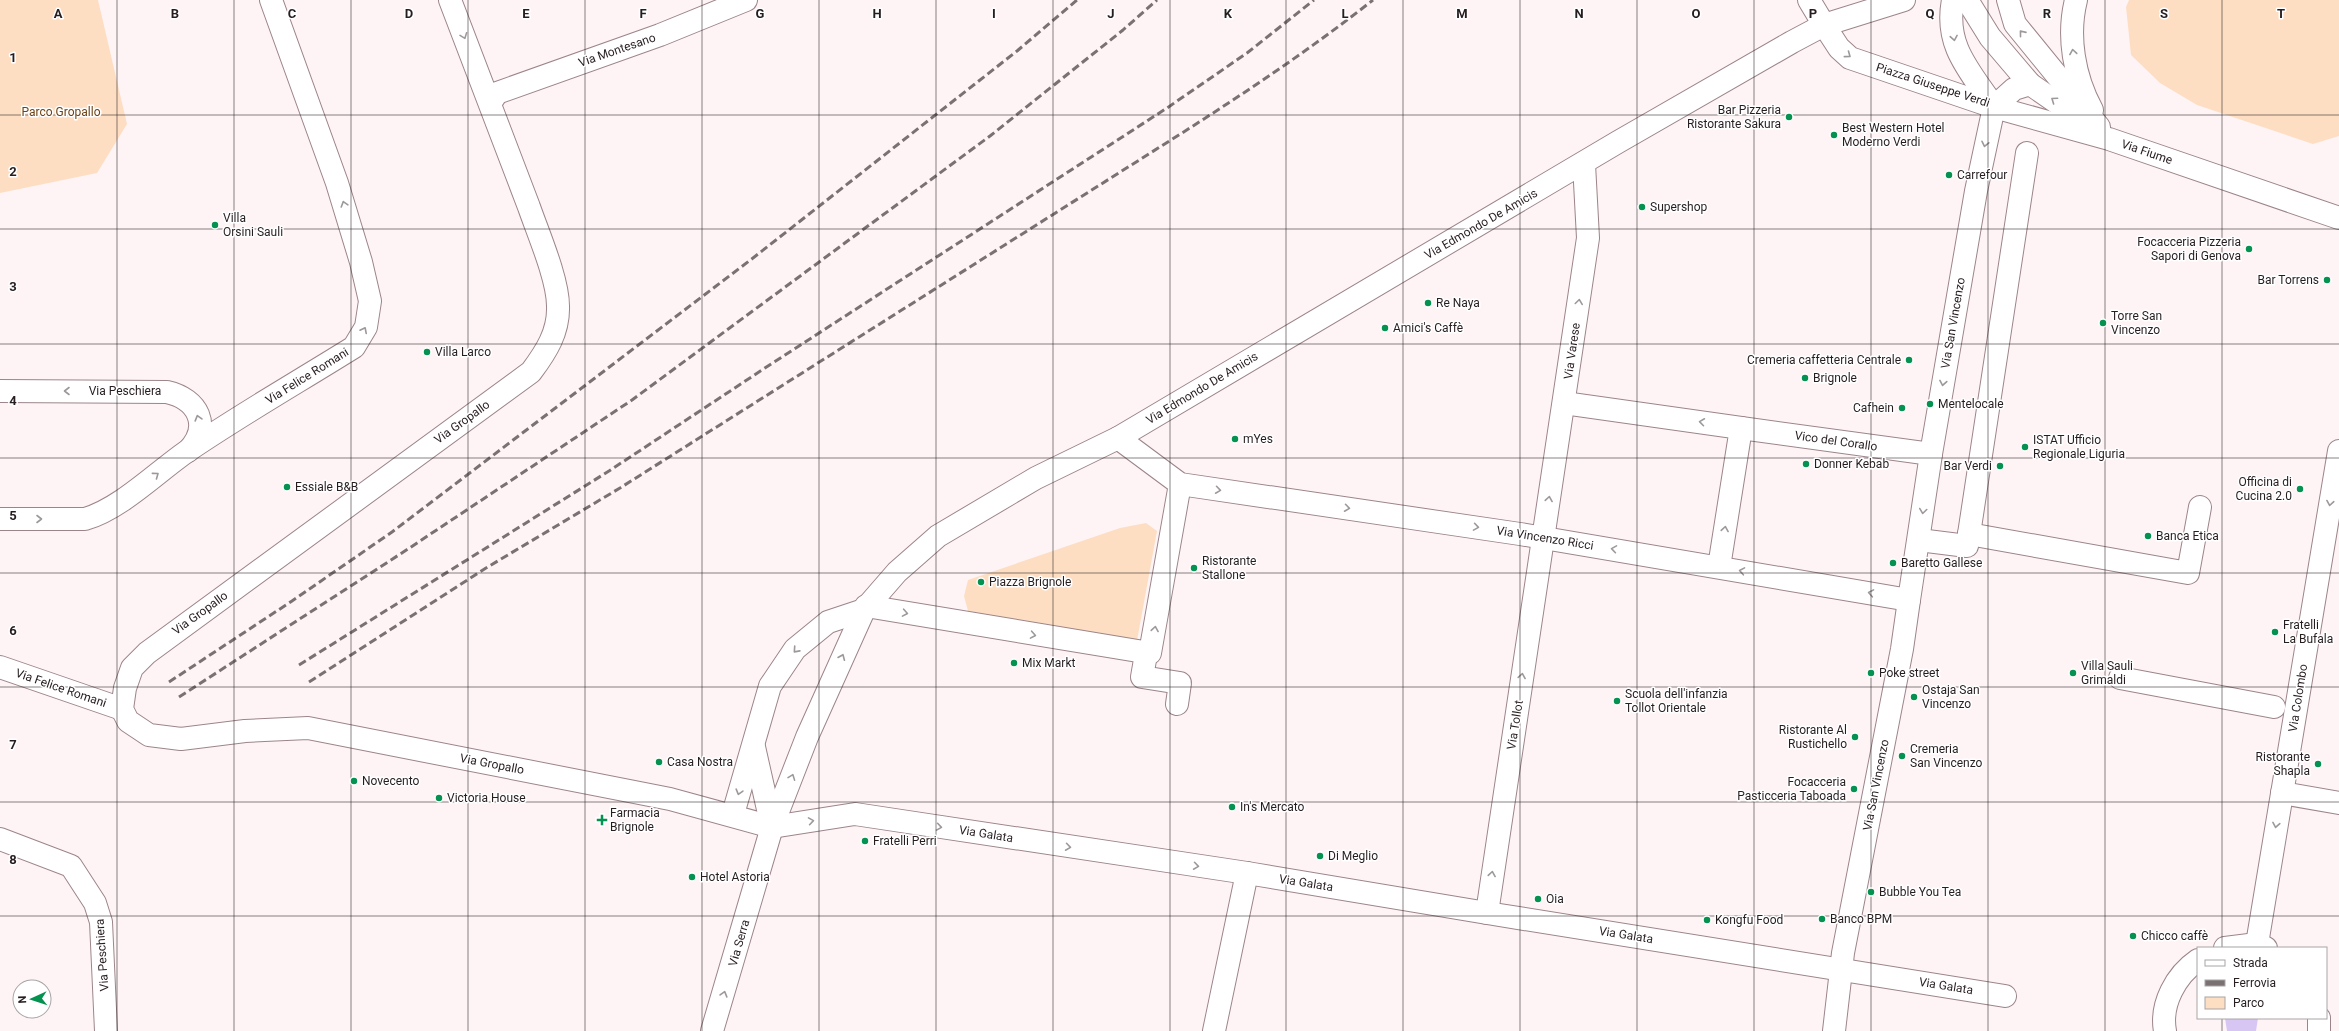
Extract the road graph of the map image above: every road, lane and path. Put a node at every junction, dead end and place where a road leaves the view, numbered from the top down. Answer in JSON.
{"nodes":[{"id":1,"x":271,"y":0,"type":"edge"},
{"id":2,"x":450,"y":0,"type":"edge"},
{"id":3,"x":746,"y":0,"type":"edge"},
{"id":4,"x":1809,"y":0,"type":"edge"},
{"id":5,"x":1904,"y":0,"type":"edge"},
{"id":6,"x":1953,"y":0,"type":"edge"},
{"id":7,"x":1967,"y":0,"type":"edge"},
{"id":8,"x":2008,"y":0,"type":"edge"},
{"id":9,"x":2076,"y":0,"type":"edge"},
{"id":10,"x":1824,"y":25,"type":"junction"},
{"id":11,"x":2030,"y":84,"type":"junction"},
{"id":12,"x":491,"y":102,"type":"junction"},
{"id":13,"x":1994,"y":107,"type":"junction"},
{"id":14,"x":2109,"y":139,"type":"junction"},
{"id":15,"x":2027,"y":153,"type":"dead end"},
{"id":16,"x":1584,"y":164,"type":"junction"},
{"id":17,"x":2339,"y":218,"type":"edge"},
{"id":18,"x":0,"y":390,"type":"edge"},
{"id":19,"x":1564,"y":403,"type":"junction"},
{"id":20,"x":1740,"y":428,"type":"junction"},
{"id":21,"x":1118,"y":438,"type":"junction"},
{"id":22,"x":2339,"y":451,"type":"edge"},
{"id":23,"x":187,"y":452,"type":"junction"},
{"id":24,"x":1931,"y":454,"type":"junction"},
{"id":25,"x":1180,"y":484,"type":"junction"},
{"id":26,"x":2200,"y":507,"type":"dead end"},
{"id":27,"x":0,"y":519,"type":"edge"},
{"id":28,"x":1969,"y":534,"type":"junction"},
{"id":29,"x":1542,"y":538,"type":"junction"},
{"id":30,"x":1919,"y":540,"type":"junction"},
{"id":31,"x":1719,"y":567,"type":"junction"},
{"id":32,"x":1909,"y":600,"type":"junction"},
{"id":33,"x":865,"y":608,"type":"junction"},
{"id":34,"x":1146,"y":654,"type":"junction"},
{"id":35,"x":0,"y":667,"type":"edge"},
{"id":36,"x":2120,"y":678,"type":"dead end"},
{"id":37,"x":1177,"y":704,"type":"dead end"},
{"id":38,"x":2274,"y":708,"type":"dead end"},
{"id":39,"x":122,"y":709,"type":"junction"},
{"id":40,"x":753,"y":744,"type":"junction"},
{"id":41,"x":2282,"y":793,"type":"junction"},
{"id":42,"x":2339,"y":803,"type":"edge"},
{"id":43,"x":733,"y":814,"type":"junction"},
{"id":44,"x":772,"y":826,"type":"junction"},
{"id":45,"x":0,"y":839,"type":"edge"},
{"id":46,"x":1247,"y":873,"type":"junction"},
{"id":47,"x":1487,"y":913,"type":"junction"},
{"id":48,"x":2261,"y":946,"type":"edge"},
{"id":49,"x":2243,"y":947,"type":"edge"},
{"id":50,"x":2197,"y":961,"type":"edge"},
{"id":51,"x":1840,"y":969,"type":"junction"},
{"id":52,"x":2005,"y":996,"type":"dead end"},
{"id":53,"x":2319,"y":1019,"type":"edge"},
{"id":54,"x":106,"y":1031,"type":"edge"},
{"id":55,"x":712,"y":1031,"type":"edge"},
{"id":56,"x":1214,"y":1031,"type":"edge"},
{"id":57,"x":1834,"y":1031,"type":"edge"},
{"id":58,"x":2165,"y":1031,"type":"edge"},
{"id":59,"x":2318,"y":1031,"type":"edge"}],
"edges":[{"from":23,"to":1,"type":"street","name":"Via Felice Romani","one_way":true},
{"from":2,"to":12,"type":"street","name":"Via Gropallo","one_way":true},
{"from":3,"to":12,"type":"street","name":"Via Montesano"},
{"from":4,"to":10,"type":"street","name":"Piazza Giuseppe Verdi"},
{"from":5,"to":10,"type":"street","name":"Via Edmondo De Amicis"},
{"from":6,"to":13,"type":"street","name":"Piazza Giuseppe Verdi","one_way":true},
{"from":7,"to":11,"type":"street"},
{"from":14,"to":8,"type":"street","one_way":true},
{"from":14,"to":9,"type":"street","one_way":true},
{"from":10,"to":13,"type":"street","name":"Piazza Giuseppe Verdi","one_way":true},
{"from":10,"to":16,"type":"street","name":"Via Edmondo De Amicis"},
{"from":11,"to":13,"type":"street"},
{"from":14,"to":11,"type":"street","one_way":true},
{"from":12,"to":39,"type":"street","name":"Via Gropallo"},
{"from":13,"to":14,"type":"street","name":"Via Fiume"},
{"from":13,"to":24,"type":"street","name":"Via San Vincenzo","one_way":true},
{"from":14,"to":17,"type":"street","name":"Via Fiume"},
{"from":15,"to":28,"type":"street"},
{"from":19,"to":16,"type":"street","name":"Via Varese","one_way":true},
{"from":16,"to":21,"type":"street","name":"Via Edmondo De Amicis"},
{"from":23,"to":18,"type":"street","name":"Via Peschiera","one_way":true},
{"from":20,"to":19,"type":"street","name":"Vico del Corallo","one_way":true},
{"from":29,"to":19,"type":"street","name":"Via Varese","one_way":true},
{"from":20,"to":24,"type":"street","name":"Vico del Corallo"},
{"from":31,"to":20,"type":"street","one_way":true},
{"from":21,"to":25,"type":"street"},
{"from":21,"to":33,"type":"street"},
{"from":22,"to":41,"type":"street","name":"Via Colombo","one_way":true},
{"from":27,"to":23,"type":"street","name":"Via Felice Romani","one_way":true},
{"from":24,"to":30,"type":"street","name":"Via San Vincenzo","one_way":true},
{"from":25,"to":29,"type":"street","name":"Via Vincenzo Ricci","one_way":true},
{"from":34,"to":25,"type":"street","one_way":true},
{"from":26,"to":28,"type":"street"},
{"from":28,"to":30,"type":"street"},
{"from":31,"to":29,"type":"street","name":"Via Vincenzo Ricci","one_way":true},
{"from":47,"to":29,"type":"street","name":"Via Tollot","one_way":true},
{"from":30,"to":32,"type":"street","name":"Via San Vincenzo"},
{"from":32,"to":31,"type":"street","name":"Via Vincenzo Ricci","one_way":true},
{"from":32,"to":51,"type":"street","name":"Via San Vincenzo"},
{"from":33,"to":34,"type":"street","one_way":true},
{"from":33,"to":40,"type":"street","one_way":true},
{"from":44,"to":33,"type":"street","one_way":true},
{"from":34,"to":37,"type":"street"},
{"from":35,"to":39,"type":"street","name":"Via Felice Romani"},
{"from":36,"to":38,"type":"street","name":"Via Colombo"},
{"from":39,"to":43,"type":"street","name":"Via Gropallo"},
{"from":40,"to":43,"type":"street","one_way":true},
{"from":40,"to":44,"type":"street"},
{"from":41,"to":42,"type":"street"},
{"from":41,"to":48,"type":"street","name":"Via Colombo","one_way":true},
{"from":43,"to":44,"type":"street"},
{"from":44,"to":46,"type":"street","name":"Via Galata","one_way":true},
{"from":55,"to":44,"type":"street","name":"Via Serra","one_way":true},
{"from":45,"to":54,"type":"street","name":"Via Peschiera"},
{"from":46,"to":47,"type":"street","name":"Via Galata"},
{"from":46,"to":56,"type":"street"},
{"from":47,"to":51,"type":"street","name":"Via Galata"},
{"from":48,"to":49,"type":"street"},
{"from":50,"to":58,"type":"street"},
{"from":51,"to":52,"type":"street","name":"Via Galata"},
{"from":51,"to":57,"type":"street","name":"Via San Vincenzo"},
{"from":53,"to":59,"type":"street"}]}
